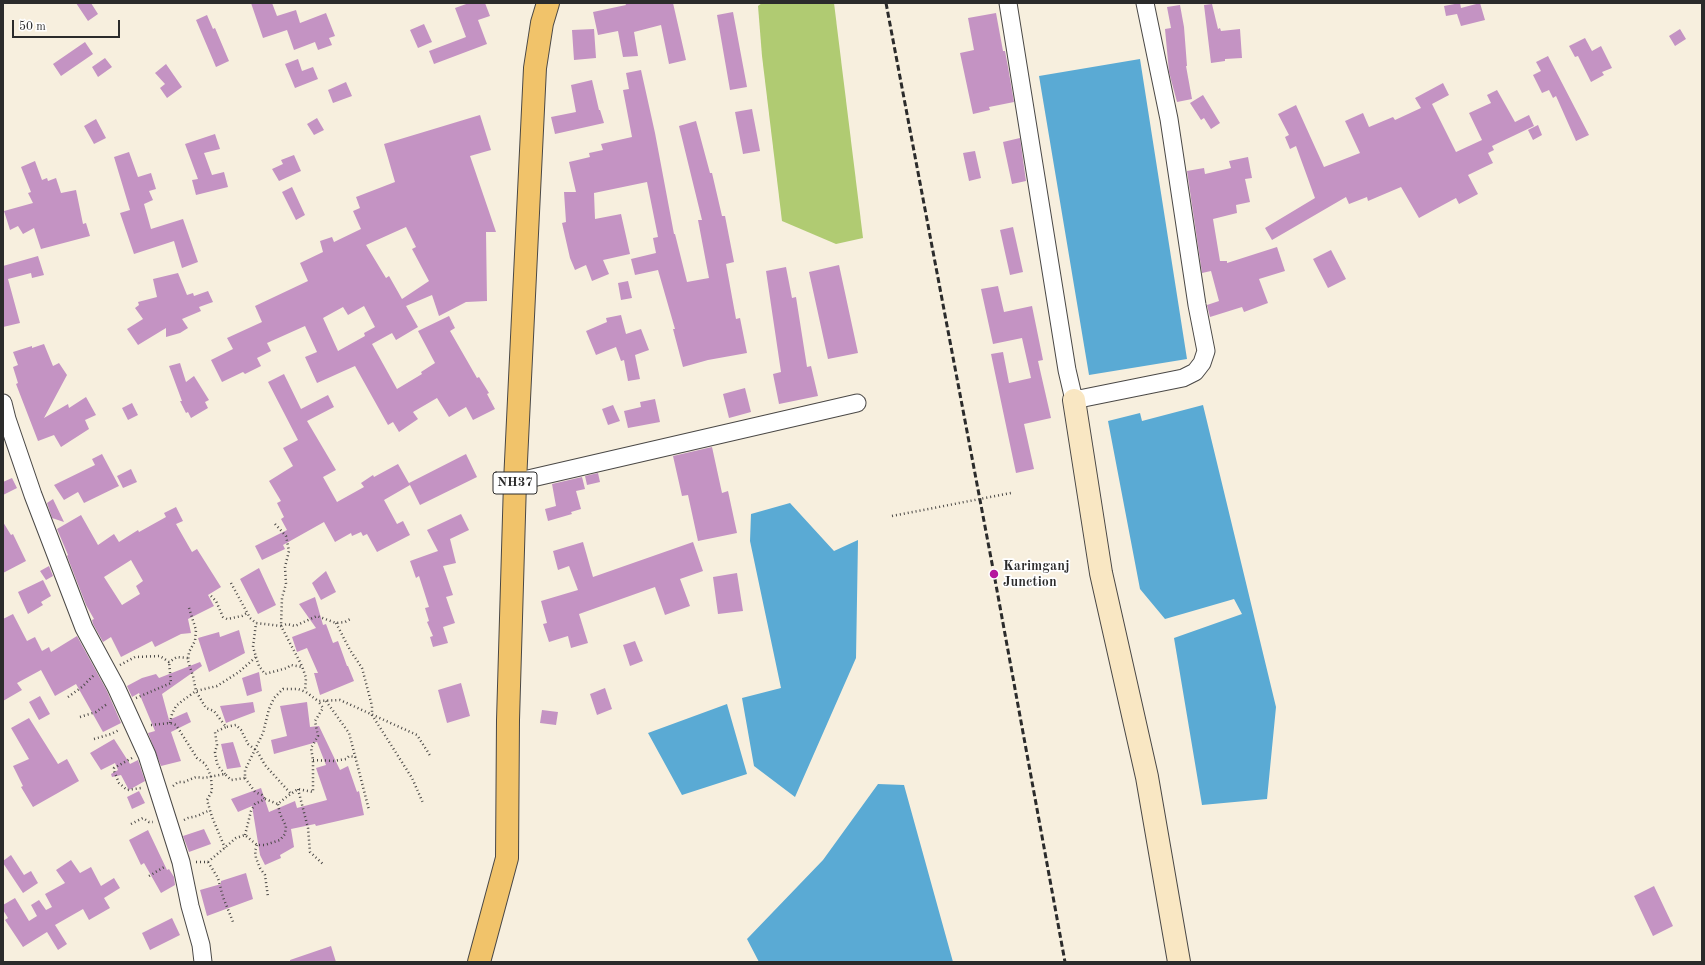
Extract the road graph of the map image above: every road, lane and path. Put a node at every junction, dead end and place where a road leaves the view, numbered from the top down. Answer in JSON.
{"nodes":[{"id":1,"x":548,"y":3,"type":"edge"},
{"id":2,"x":1008,"y":3,"type":"edge"},
{"id":3,"x":1145,"y":3,"type":"edge"},
{"id":4,"x":1074,"y":400,"type":"junction"},
{"id":5,"x":3,"y":403,"type":"edge"},
{"id":6,"x":857,"y":403,"type":"dead end"},
{"id":7,"x":515,"y":482,"type":"junction"},
{"id":8,"x":1011,"y":493,"type":"dead end"},
{"id":9,"x":892,"y":516,"type":"dead end"},
{"id":10,"x":276,"y":524,"type":"dead end"},
{"id":11,"x":231,"y":583,"type":"dead end"},
{"id":12,"x":211,"y":596,"type":"dead end"},
{"id":13,"x":189,"y":608,"type":"dead end"},
{"id":14,"x":247,"y":613,"type":"junction"},
{"id":15,"x":352,"y":618,"type":"dead end"},
{"id":16,"x":256,"y":623,"type":"junction"},
{"id":17,"x":336,"y":624,"type":"junction"},
{"id":18,"x":281,"y":626,"type":"junction"},
{"id":19,"x":256,"y":657,"type":"junction"},
{"id":20,"x":188,"y":658,"type":"junction"},
{"id":21,"x":169,"y":662,"type":"junction"},
{"id":22,"x":302,"y":667,"type":"junction"},
{"id":23,"x":107,"y":671,"type":"junction"},
{"id":24,"x":196,"y":691,"type":"junction"},
{"id":25,"x":305,"y":691,"type":"junction"},
{"id":26,"x":68,"y":697,"type":"dead end"},
{"id":27,"x":318,"y":701,"type":"junction"},
{"id":28,"x":326,"y":701,"type":"junction"},
{"id":29,"x":123,"y":703,"type":"junction"},
{"id":30,"x":372,"y":715,"type":"junction"},
{"id":31,"x":80,"y":717,"type":"dead end"},
{"id":32,"x":132,"y":723,"type":"junction"},
{"id":33,"x":170,"y":723,"type":"junction"},
{"id":34,"x":226,"y":727,"type":"junction"},
{"id":35,"x":94,"y":739,"type":"dead end"},
{"id":36,"x":144,"y":749,"type":"junction"},
{"id":37,"x":254,"y":749,"type":"junction"},
{"id":38,"x":356,"y":757,"type":"junction"},
{"id":39,"x":432,"y":757,"type":"dead end"},
{"id":40,"x":313,"y":760,"type":"junction"},
{"id":41,"x":225,"y":774,"type":"junction"},
{"id":42,"x":211,"y":777,"type":"junction"},
{"id":43,"x":245,"y":778,"type":"junction"},
{"id":44,"x":298,"y":789,"type":"junction"},
{"id":45,"x":159,"y":791,"type":"junction"},
{"id":46,"x":290,"y":794,"type":"junction"},
{"id":47,"x":265,"y":800,"type":"junction"},
{"id":48,"x":423,"y":803,"type":"dead end"},
{"id":49,"x":278,"y":804,"type":"junction"},
{"id":50,"x":210,"y":810,"type":"junction"},
{"id":51,"x":369,"y":810,"type":"dead end"},
{"id":52,"x":167,"y":819,"type":"junction"},
{"id":53,"x":131,"y":824,"type":"dead end"},
{"id":54,"x":245,"y":835,"type":"junction"},
{"id":55,"x":257,"y":846,"type":"junction"},
{"id":56,"x":224,"y":848,"type":"junction"},
{"id":57,"x":208,"y":862,"type":"junction"},
{"id":58,"x":182,"y":864,"type":"junction"},
{"id":59,"x":324,"y":865,"type":"dead end"},
{"id":60,"x":268,"y":897,"type":"dead end"},
{"id":61,"x":233,"y":922,"type":"dead end"},
{"id":62,"x":203,"y":962,"type":"edge"},
{"id":63,"x":479,"y":962,"type":"edge"},
{"id":64,"x":1179,"y":962,"type":"edge"}],
"edges":[{"from":1,"to":7,"type":"highway","number":"NH37"},
{"from":2,"to":4,"type":"street"},
{"from":3,"to":4,"type":"street"},
{"from":4,"to":64,"type":"street"},
{"from":5,"to":23,"type":"street"},
{"from":6,"to":7,"type":"street"},
{"from":7,"to":63,"type":"highway","number":"NH37"},
{"from":8,"to":9,"type":"path","bridge":true},
{"from":10,"to":18,"type":"path"},
{"from":11,"to":14,"type":"path"},
{"from":12,"to":14,"type":"path"},
{"from":13,"to":20,"type":"path"},
{"from":14,"to":16,"type":"path"},
{"from":15,"to":17,"type":"path"},
{"from":16,"to":18,"type":"path"},
{"from":16,"to":19,"type":"path"},
{"from":17,"to":18,"type":"path"},
{"from":17,"to":30,"type":"path"},
{"from":18,"to":22,"type":"path"},
{"from":19,"to":22,"type":"path"},
{"from":19,"to":24,"type":"path"},
{"from":20,"to":21,"type":"path"},
{"from":20,"to":24,"type":"path"},
{"from":21,"to":23,"type":"path"},
{"from":21,"to":29,"type":"path"},
{"from":22,"to":25,"type":"path"},
{"from":23,"to":26,"type":"path"},
{"from":23,"to":29,"type":"street"},
{"from":24,"to":33,"type":"path"},
{"from":24,"to":34,"type":"path"},
{"from":25,"to":27,"type":"path"},
{"from":25,"to":37,"type":"path"},
{"from":27,"to":28,"type":"path"},
{"from":27,"to":40,"type":"path"},
{"from":28,"to":30,"type":"path"},
{"from":28,"to":38,"type":"path"},
{"from":29,"to":31,"type":"path"},
{"from":29,"to":32,"type":"street"},
{"from":30,"to":39,"type":"path"},
{"from":30,"to":48,"type":"path"},
{"from":32,"to":33,"type":"path"},
{"from":32,"to":35,"type":"path"},
{"from":32,"to":36,"type":"street"},
{"from":33,"to":42,"type":"path"},
{"from":34,"to":37,"type":"path"},
{"from":34,"to":41,"type":"path"},
{"from":36,"to":45,"type":"street"},
{"from":36,"to":45,"type":"path"},
{"from":37,"to":43,"type":"path"},
{"from":37,"to":46,"type":"path"},
{"from":38,"to":40,"type":"path"},
{"from":38,"to":51,"type":"path"},
{"from":40,"to":44,"type":"path"},
{"from":41,"to":42,"type":"path"},
{"from":41,"to":43,"type":"path"},
{"from":42,"to":45,"type":"path"},
{"from":42,"to":50,"type":"path"},
{"from":43,"to":47,"type":"path"},
{"from":44,"to":46,"type":"path"},
{"from":44,"to":59,"type":"path"},
{"from":45,"to":52,"type":"street"},
{"from":46,"to":49,"type":"path"},
{"from":47,"to":49,"type":"path"},
{"from":47,"to":54,"type":"path"},
{"from":49,"to":55,"type":"path"},
{"from":50,"to":52,"type":"path"},
{"from":50,"to":56,"type":"path"},
{"from":52,"to":53,"type":"path"},
{"from":52,"to":58,"type":"street"},
{"from":54,"to":55,"type":"path"},
{"from":54,"to":56,"type":"path"},
{"from":55,"to":60,"type":"path"},
{"from":56,"to":57,"type":"path"},
{"from":57,"to":58,"type":"path"},
{"from":57,"to":61,"type":"path"},
{"from":58,"to":62,"type":"street"}]}
